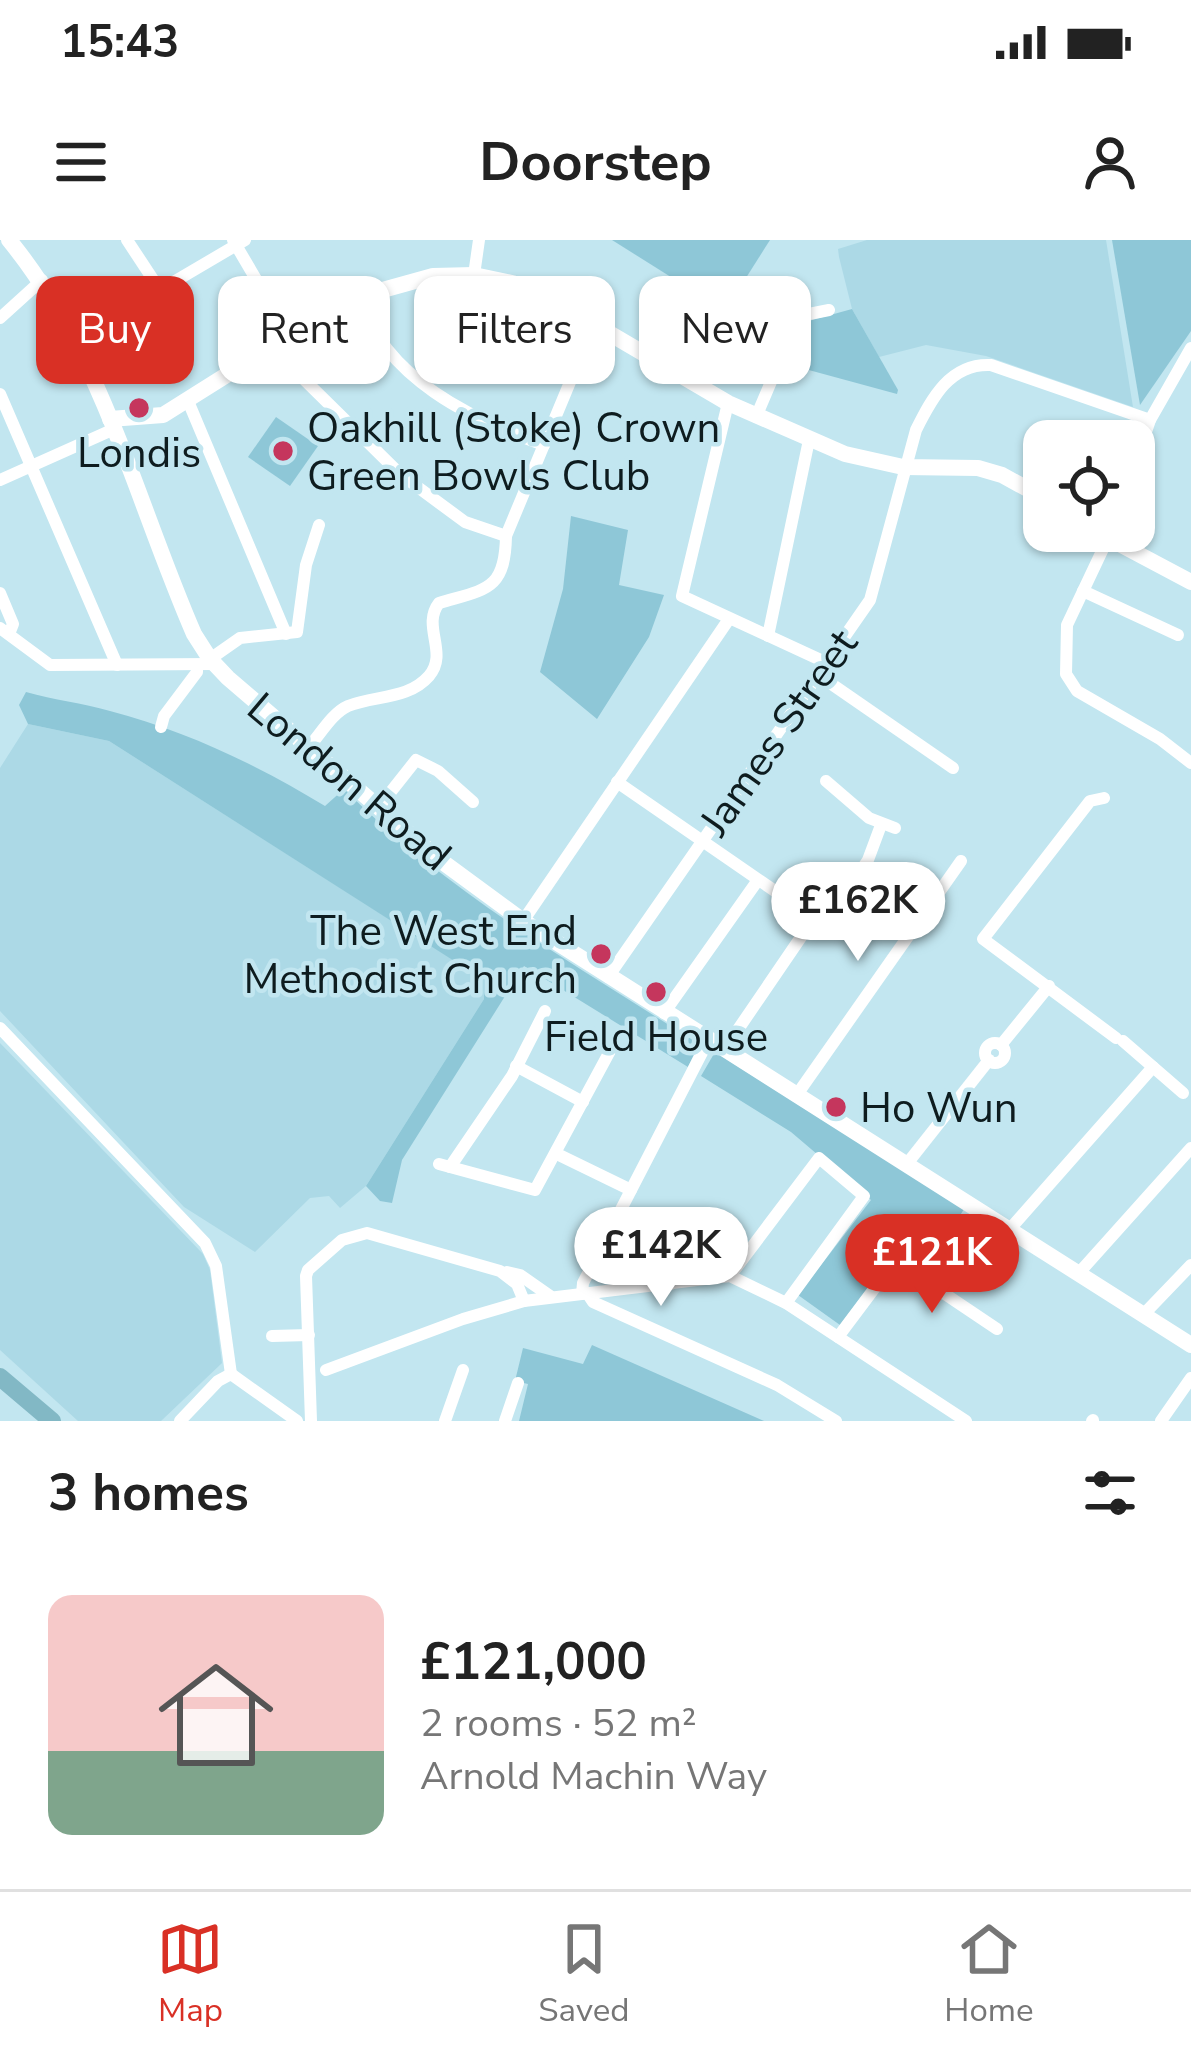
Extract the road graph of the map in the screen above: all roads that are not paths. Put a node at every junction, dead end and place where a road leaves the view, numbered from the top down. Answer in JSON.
{"nodes":[{"id":1,"x":9,"y":240,"type":"edge"},
{"id":2,"x":127,"y":240,"type":"edge"},
{"id":3,"x":479,"y":240,"type":"edge"},
{"id":4,"x":238,"y":242,"type":"edge"},
{"id":5,"x":474,"y":275,"type":"junction"},
{"id":6,"x":38,"y":276,"type":"edge"},
{"id":7,"x":151,"y":276,"type":"edge"},
{"id":8,"x":183,"y":276,"type":"edge"},
{"id":9,"x":257,"y":276,"type":"edge"},
{"id":10,"x":479,"y":276,"type":"edge"},
{"id":11,"x":36,"y":285,"type":"edge"},
{"id":12,"x":390,"y":288,"type":"edge"},
{"id":13,"x":829,"y":310,"type":"dead end"},
{"id":14,"x":0,"y":318,"type":"edge"},
{"id":15,"x":615,"y":334,"type":"edge"},
{"id":16,"x":1191,"y":348,"type":"edge"},
{"id":17,"x":390,"y":349,"type":"edge"},
{"id":18,"x":218,"y":381,"type":"edge"},
{"id":19,"x":94,"y":384,"type":"edge"},
{"id":20,"x":309,"y":384,"type":"edge"},
{"id":21,"x":569,"y":384,"type":"edge"},
{"id":22,"x":0,"y":394,"type":"edge"},
{"id":23,"x":188,"y":400,"type":"junction"},
{"id":24,"x":728,"y":403,"type":"junction"},
{"id":25,"x":756,"y":417,"type":"junction"},
{"id":26,"x":1150,"y":420,"type":"joint"},
{"id":27,"x":111,"y":425,"type":"junction"},
{"id":28,"x":809,"y":440,"type":"junction"},
{"id":29,"x":544,"y":445,"type":"junction"},
{"id":30,"x":32,"y":466,"type":"junction"},
{"id":31,"x":903,"y":467,"type":"junction"},
{"id":32,"x":0,"y":480,"type":"edge"},
{"id":33,"x":1023,"y":485,"type":"edge"},
{"id":34,"x":319,"y":525,"type":"dead end"},
{"id":35,"x":506,"y":536,"type":"junction"},
{"id":36,"x":1098,"y":552,"type":"edge"},
{"id":37,"x":1137,"y":552,"type":"edge"},
{"id":38,"x":1191,"y":582,"type":"edge"},
{"id":39,"x":1083,"y":591,"type":"junction"},
{"id":40,"x":0,"y":593,"type":"edge"},
{"id":41,"x":729,"y":620,"type":"junction"},
{"id":42,"x":4,"y":631,"type":"edge"},
{"id":43,"x":286,"y":634,"type":"junction"},
{"id":44,"x":1178,"y":635,"type":"dead end"},
{"id":45,"x":768,"y":636,"type":"junction"},
{"id":46,"x":207,"y":663,"type":"junction"},
{"id":47,"x":116,"y":665,"type":"junction"},
{"id":48,"x":821,"y":668,"type":"junction"},
{"id":49,"x":161,"y":727,"type":"dead end"},
{"id":50,"x":308,"y":748,"type":"junction"},
{"id":51,"x":1191,"y":763,"type":"edge"},
{"id":52,"x":953,"y":768,"type":"dead end"},
{"id":53,"x":616,"y":782,"type":"junction"},
{"id":54,"x":826,"y":787,"type":"dead end"},
{"id":55,"x":1104,"y":797,"type":"dead end"},
{"id":56,"x":473,"y":802,"type":"dead end"},
{"id":57,"x":378,"y":808,"type":"junction"},
{"id":58,"x":702,"y":841,"type":"junction"},
{"id":59,"x":961,"y":861,"type":"dead end"},
{"id":60,"x":758,"y":880,"type":"junction"},
{"id":61,"x":814,"y":918,"type":"junction"},
{"id":62,"x":523,"y":921,"type":"junction"},
{"id":63,"x":608,"y":977,"type":"junction"},
{"id":64,"x":1048,"y":986,"type":"junction"},
{"id":65,"x":545,"y":1011,"type":"dead end"},
{"id":66,"x":664,"y":1013,"type":"junction"},
{"id":67,"x":0,"y":1028,"type":"edge"},
{"id":68,"x":716,"y":1046,"type":"junction"},
{"id":69,"x":610,"y":1051,"type":"dead end"},
{"id":70,"x":516,"y":1066,"type":"junction"},
{"id":71,"x":1153,"y":1067,"type":"junction"},
{"id":72,"x":1184,"y":1093,"type":"dead end"},
{"id":73,"x":796,"y":1096,"type":"junction"},
{"id":74,"x":583,"y":1102,"type":"junction"},
{"id":75,"x":1191,"y":1148,"type":"edge"},
{"id":76,"x":557,"y":1154,"type":"junction"},
{"id":77,"x":906,"y":1165,"type":"junction"},
{"id":78,"x":631,"y":1190,"type":"junction"},
{"id":79,"x":698,"y":1224,"type":"dead end"},
{"id":80,"x":1009,"y":1230,"type":"junction"},
{"id":81,"x":1191,"y":1264,"type":"edge"},
{"id":82,"x":500,"y":1271,"type":"junction"},
{"id":83,"x":1078,"y":1274,"type":"junction"},
{"id":84,"x":730,"y":1276,"type":"junction"},
{"id":85,"x":670,"y":1284,"type":"junction"},
{"id":86,"x":585,"y":1294,"type":"junction"},
{"id":87,"x":550,"y":1296,"type":"junction"},
{"id":88,"x":524,"y":1301,"type":"junction"},
{"id":89,"x":786,"y":1303,"type":"junction"},
{"id":90,"x":1143,"y":1315,"type":"junction"},
{"id":91,"x":997,"y":1329,"type":"dead end"},
{"id":92,"x":309,"y":1335,"type":"junction"},
{"id":93,"x":272,"y":1336,"type":"dead end"},
{"id":94,"x":838,"y":1336,"type":"junction"},
{"id":95,"x":1191,"y":1345,"type":"edge"},
{"id":96,"x":326,"y":1370,"type":"dead end"},
{"id":97,"x":463,"y":1370,"type":"dead end"},
{"id":98,"x":231,"y":1374,"type":"junction"},
{"id":99,"x":0,"y":1377,"type":"edge"},
{"id":100,"x":1191,"y":1378,"type":"edge"},
{"id":101,"x":518,"y":1383,"type":"dead end"},
{"id":102,"x":52,"y":1421,"type":"edge"},
{"id":103,"x":180,"y":1421,"type":"edge"},
{"id":104,"x":297,"y":1421,"type":"edge"},
{"id":105,"x":311,"y":1421,"type":"edge"},
{"id":106,"x":445,"y":1421,"type":"edge"},
{"id":107,"x":505,"y":1421,"type":"edge"},
{"id":108,"x":836,"y":1421,"type":"edge"},
{"id":109,"x":966,"y":1421,"type":"edge"},
{"id":110,"x":1161,"y":1421,"type":"edge"}],
"edges":[{"from":1,"to":6,"type":"main road","name":"London Road"},
{"from":2,"to":7,"type":"street"},
{"from":3,"to":5,"type":"street"},
{"from":4,"to":8,"type":"street"},
{"from":4,"to":9,"type":"street"},
{"from":5,"to":10,"type":"main road"},
{"from":5,"to":12,"type":"main road"},
{"from":11,"to":14,"type":"street"},
{"from":13,"to":25,"type":"street"},
{"from":15,"to":24,"type":"main road"},
{"from":16,"to":26,"type":"street"},
{"from":17,"to":29,"type":"street"},
{"from":18,"to":23,"type":"main road"},
{"from":19,"to":27,"type":"main road","name":"London Road"},
{"from":20,"to":35,"type":"street"},
{"from":21,"to":29,"type":"street"},
{"from":22,"to":30,"type":"street"},
{"from":23,"to":27,"type":"main road"},
{"from":23,"to":43,"type":"street"},
{"from":24,"to":25,"type":"main road"},
{"from":24,"to":41,"type":"street"},
{"from":25,"to":28,"type":"main road"},
{"from":26,"to":31,"type":"street","name":"James Street"},
{"from":27,"to":30,"type":"street"},
{"from":27,"to":46,"type":"main road","name":"London Road"},
{"from":28,"to":31,"type":"main road"},
{"from":28,"to":45,"type":"street"},
{"from":29,"to":35,"type":"street"},
{"from":30,"to":32,"type":"street"},
{"from":30,"to":47,"type":"street"},
{"from":31,"to":33,"type":"main road"},
{"from":31,"to":48,"type":"street","name":"James Street"},
{"from":34,"to":43,"type":"street"},
{"from":35,"to":50,"type":"street"},
{"from":36,"to":39,"type":"street"},
{"from":37,"to":38,"type":"main road"},
{"from":39,"to":44,"type":"street"},
{"from":39,"to":51,"type":"street"},
{"from":40,"to":42,"type":"street"},
{"from":41,"to":45,"type":"street"},
{"from":41,"to":53,"type":"street"},
{"from":42,"to":47,"type":"street"},
{"from":43,"to":46,"type":"street"},
{"from":45,"to":48,"type":"street"},
{"from":46,"to":47,"type":"street"},
{"from":46,"to":49,"type":"street"},
{"from":46,"to":50,"type":"main road","name":"London Road"},
{"from":48,"to":52,"type":"street"},
{"from":48,"to":58,"type":"street","name":"James Street"},
{"from":50,"to":57,"type":"main road","name":"London Road"},
{"from":53,"to":58,"type":"street"},
{"from":53,"to":62,"type":"street"},
{"from":54,"to":61,"type":"street"},
{"from":55,"to":64,"type":"street"},
{"from":56,"to":57,"type":"street"},
{"from":57,"to":62,"type":"main road","name":"London Road"},
{"from":58,"to":60,"type":"street"},
{"from":58,"to":63,"type":"street","name":"James Street"},
{"from":59,"to":73,"type":"street"},
{"from":60,"to":61,"type":"street"},
{"from":60,"to":66,"type":"street"},
{"from":61,"to":68,"type":"street"},
{"from":62,"to":63,"type":"main road","name":"London Road"},
{"from":63,"to":66,"type":"main road","name":"London Road"},
{"from":64,"to":71,"type":"street"},
{"from":64,"to":77,"type":"street"},
{"from":65,"to":70,"type":"street"},
{"from":66,"to":68,"type":"main road","name":"London Road"},
{"from":67,"to":98,"type":"street"},
{"from":68,"to":73,"type":"main road","name":"London Road"},
{"from":68,"to":78,"type":"street"},
{"from":69,"to":74,"type":"street"},
{"from":70,"to":74,"type":"street"},
{"from":70,"to":76,"type":"street"},
{"from":71,"to":72,"type":"street"},
{"from":71,"to":80,"type":"street"},
{"from":73,"to":77,"type":"main road","name":"London Road"},
{"from":74,"to":76,"type":"street"},
{"from":75,"to":83,"type":"street"},
{"from":76,"to":78,"type":"street"},
{"from":77,"to":80,"type":"main road","name":"London Road"},
{"from":78,"to":86,"type":"street"},
{"from":79,"to":85,"type":"street"},
{"from":80,"to":83,"type":"main road","name":"London Road"},
{"from":81,"to":90,"type":"street"},
{"from":82,"to":87,"type":"street"},
{"from":82,"to":88,"type":"street"},
{"from":82,"to":92,"type":"street"},
{"from":83,"to":90,"type":"main road","name":"London Road"},
{"from":84,"to":85,"type":"street"},
{"from":84,"to":89,"type":"street"},
{"from":84,"to":89,"type":"street"},
{"from":85,"to":86,"type":"street"},
{"from":86,"to":87,"type":"street"},
{"from":86,"to":108,"type":"street"},
{"from":87,"to":88,"type":"street"},
{"from":88,"to":96,"type":"street"},
{"from":89,"to":94,"type":"street"},
{"from":90,"to":95,"type":"main road","name":"London Road"},
{"from":91,"to":94,"type":"street"},
{"from":92,"to":93,"type":"street"},
{"from":92,"to":105,"type":"street"},
{"from":94,"to":109,"type":"street"},
{"from":97,"to":106,"type":"street"},
{"from":98,"to":103,"type":"street"},
{"from":98,"to":104,"type":"street"},
{"from":99,"to":102,"type":"main road"},
{"from":100,"to":110,"type":"street"},
{"from":101,"to":107,"type":"street"}]}
